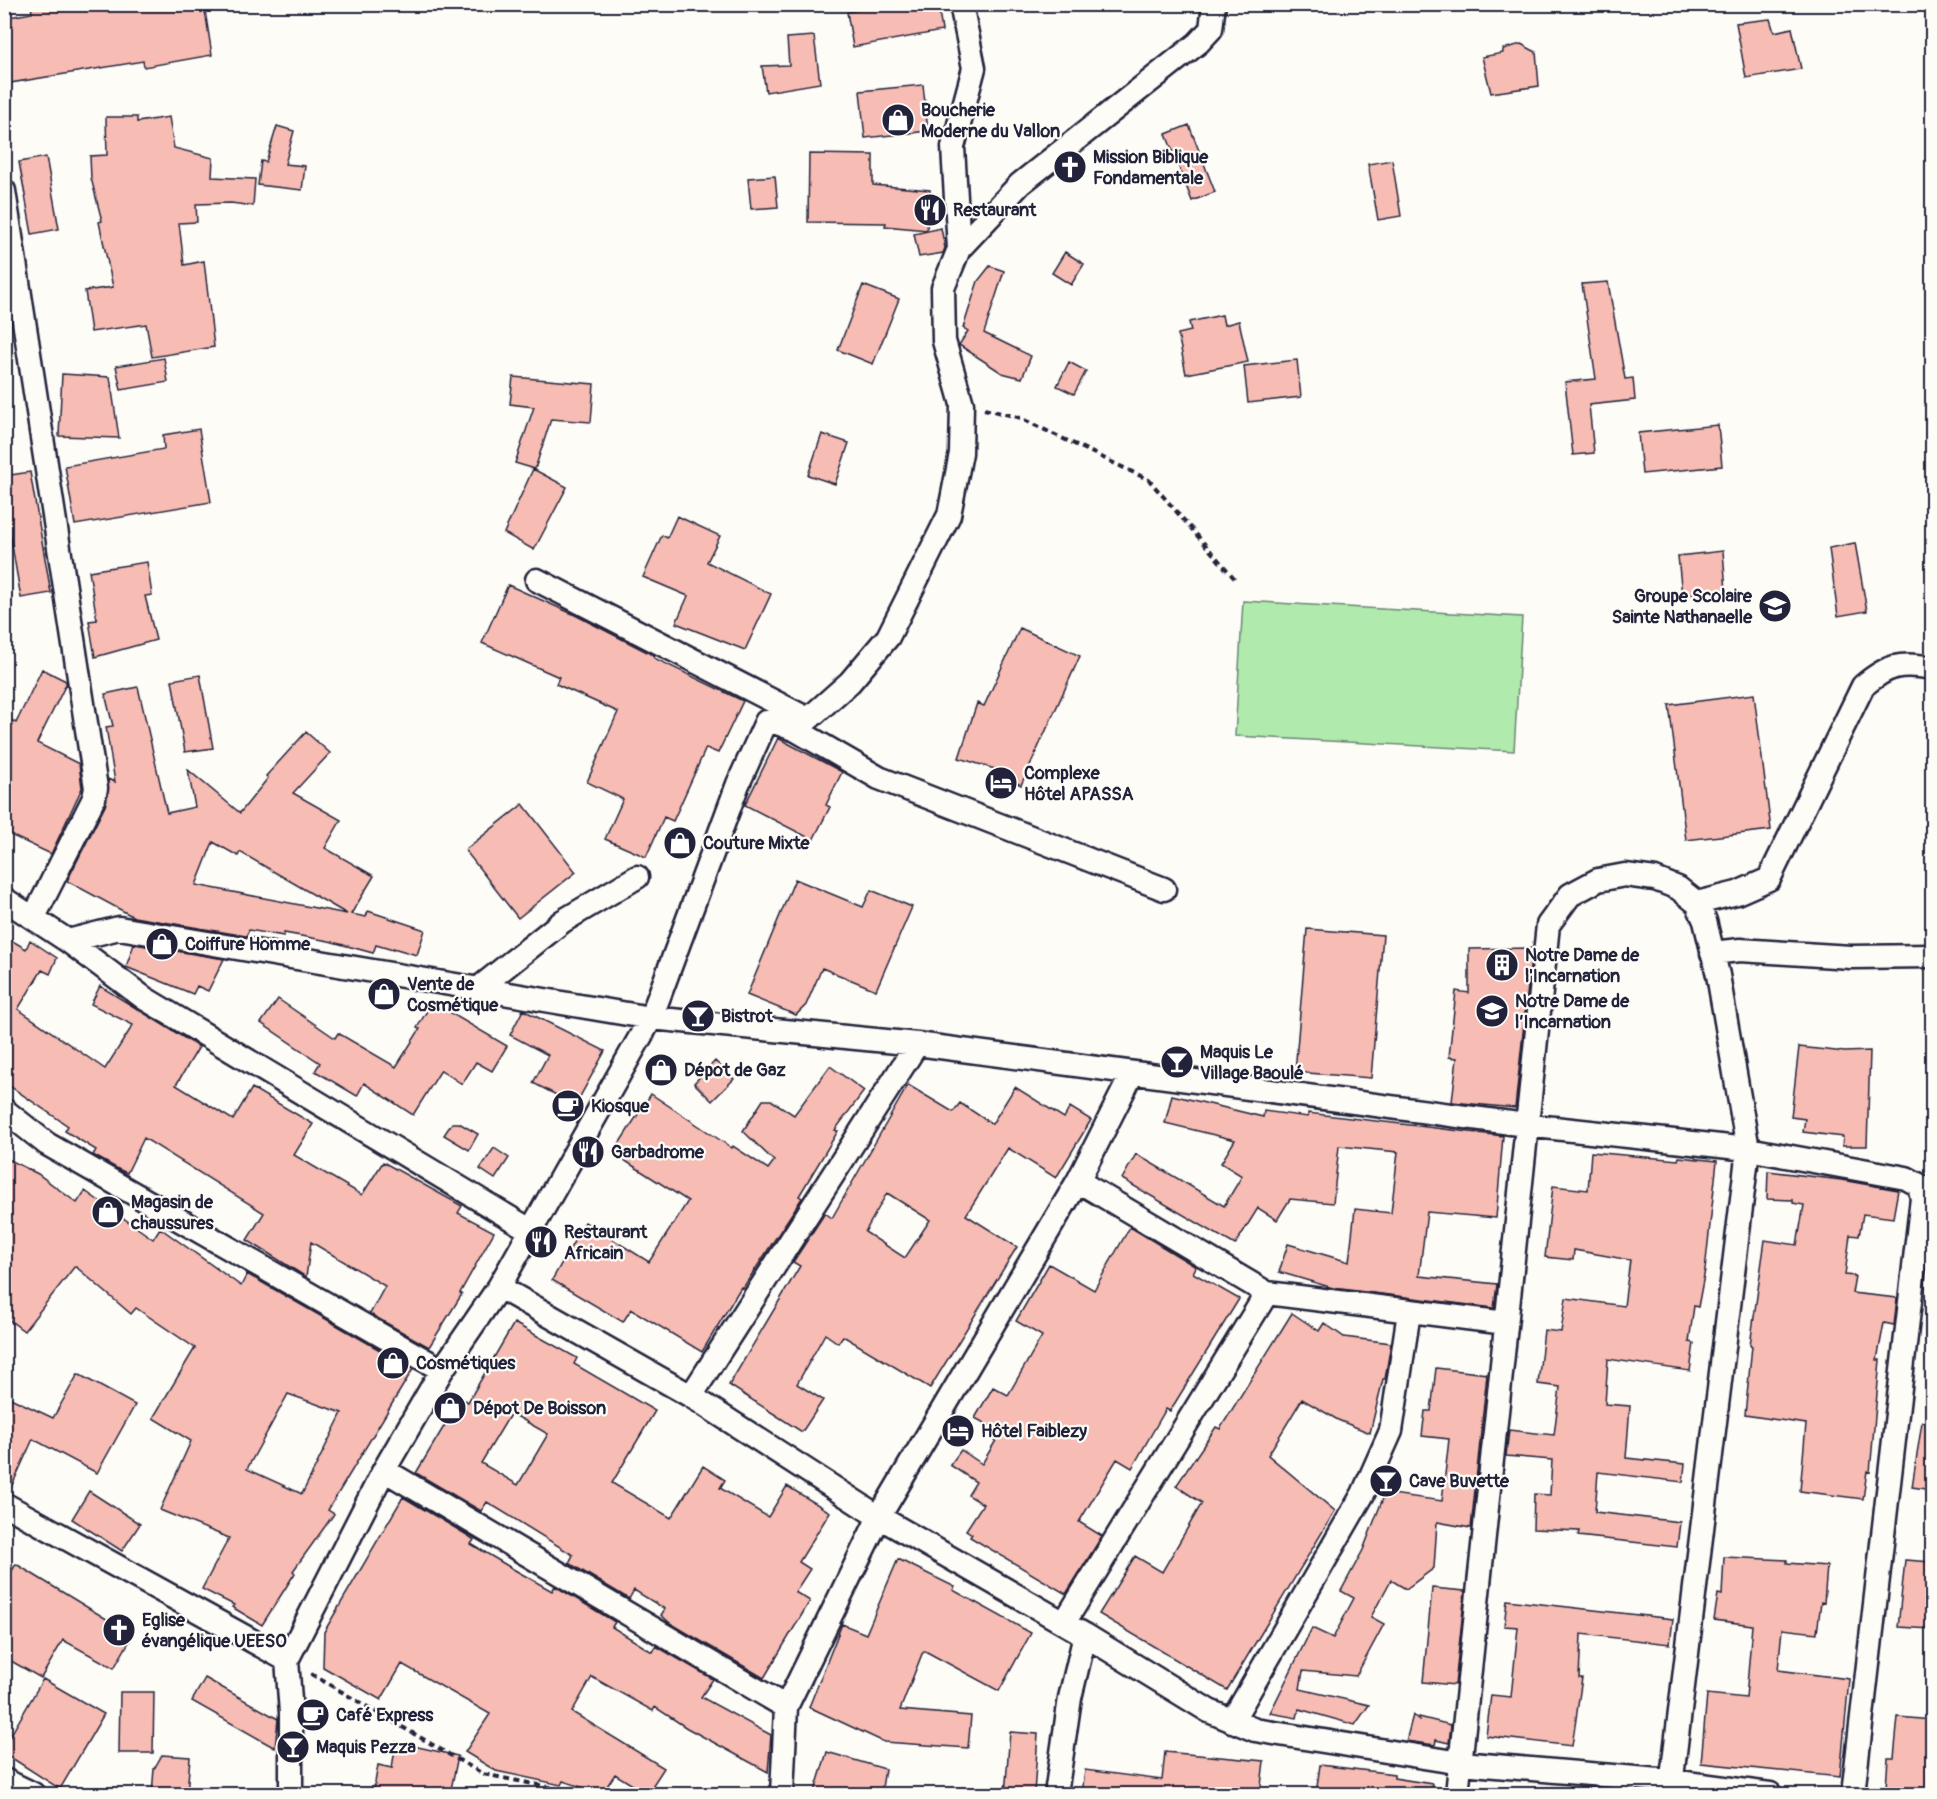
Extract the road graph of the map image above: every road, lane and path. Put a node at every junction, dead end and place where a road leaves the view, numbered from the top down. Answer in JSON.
{"nodes":[{"id":1,"x":962,"y":4,"type":"edge"},
{"id":2,"x":1214,"y":4,"type":"edge"},
{"id":3,"x":4,"y":191,"type":"edge"},
{"id":4,"x":958,"y":249,"type":"junction"},
{"id":5,"x":962,"y":404,"type":"junction"},
{"id":6,"x":1235,"y":579,"type":"dead end"},
{"id":7,"x":537,"y":580,"type":"dead end"},
{"id":8,"x":1932,"y":668,"type":"edge"},
{"id":9,"x":801,"y":724,"type":"junction"},
{"id":10,"x":637,"y":877,"type":"dead end"},
{"id":11,"x":1164,"y":889,"type":"dead end"},
{"id":12,"x":4,"y":899,"type":"edge"},
{"id":13,"x":1697,"y":903,"type":"junction"},
{"id":14,"x":34,"y":917,"type":"junction"},
{"id":15,"x":68,"y":941,"type":"junction"},
{"id":16,"x":1712,"y":952,"type":"junction"},
{"id":17,"x":1932,"y":956,"type":"edge"},
{"id":18,"x":478,"y":988,"type":"junction"},
{"id":19,"x":651,"y":1018,"type":"junction"},
{"id":20,"x":917,"y":1044,"type":"junction"},
{"id":21,"x":1132,"y":1074,"type":"junction"},
{"id":22,"x":4,"y":1110,"type":"edge"},
{"id":23,"x":1526,"y":1125,"type":"junction"},
{"id":24,"x":1748,"y":1149,"type":"junction"},
{"id":25,"x":1078,"y":1182,"type":"junction"},
{"id":26,"x":530,"y":1230,"type":"junction"},
{"id":27,"x":499,"y":1287,"type":"junction"},
{"id":28,"x":1267,"y":1293,"type":"junction"},
{"id":29,"x":1409,"y":1312,"type":"junction"},
{"id":30,"x":1506,"y":1323,"type":"junction"},
{"id":31,"x":442,"y":1370,"type":"junction"},
{"id":32,"x":691,"y":1396,"type":"junction"},
{"id":33,"x":384,"y":1470,"type":"junction"},
{"id":34,"x":4,"y":1504,"type":"edge"},
{"id":35,"x":879,"y":1518,"type":"junction"},
{"id":36,"x":1064,"y":1623,"type":"junction"},
{"id":37,"x":1085,"y":1635,"type":"junction"},
{"id":38,"x":287,"y":1660,"type":"junction"},
{"id":39,"x":786,"y":1707,"type":"junction"},
{"id":40,"x":1232,"y":1721,"type":"junction"},
{"id":41,"x":1461,"y":1763,"type":"junction"},
{"id":42,"x":4,"y":1780,"type":"edge"},
{"id":43,"x":1670,"y":1788,"type":"edge"},
{"id":44,"x":33,"y":1794,"type":"edge"},
{"id":45,"x":291,"y":1794,"type":"edge"},
{"id":46,"x":584,"y":1794,"type":"edge"},
{"id":47,"x":782,"y":1794,"type":"edge"},
{"id":48,"x":1056,"y":1794,"type":"edge"},
{"id":49,"x":1457,"y":1794,"type":"edge"},
{"id":50,"x":1770,"y":1794,"type":"edge"},
{"id":51,"x":1853,"y":1794,"type":"edge"}],
"edges":[{"from":1,"to":4,"type":"street"},
{"from":2,"to":4,"type":"street"},
{"from":3,"to":14,"type":"street"},
{"from":4,"to":5,"type":"street"},
{"from":5,"to":6,"type":"path"},
{"from":5,"to":9,"type":"street"},
{"from":7,"to":9,"type":"street"},
{"from":8,"to":13,"type":"street"},
{"from":9,"to":11,"type":"street"},
{"from":9,"to":19,"type":"street"},
{"from":10,"to":18,"type":"street"},
{"from":12,"to":14,"type":"street"},
{"from":13,"to":16,"type":"street"},
{"from":13,"to":23,"type":"street"},
{"from":14,"to":15,"type":"street"},
{"from":15,"to":18,"type":"street"},
{"from":15,"to":26,"type":"street"},
{"from":16,"to":17,"type":"street"},
{"from":16,"to":24,"type":"street"},
{"from":18,"to":19,"type":"street"},
{"from":19,"to":20,"type":"street"},
{"from":19,"to":26,"type":"street"},
{"from":20,"to":21,"type":"street"},
{"from":20,"to":32,"type":"street"},
{"from":21,"to":23,"type":"street"},
{"from":21,"to":25,"type":"street"},
{"from":22,"to":31,"type":"street"},
{"from":23,"to":24,"type":"street"},
{"from":23,"to":30,"type":"street"},
{"from":24,"to":43,"type":"street"},
{"from":24,"to":51,"type":"street"},
{"from":25,"to":28,"type":"street"},
{"from":25,"to":35,"type":"street"},
{"from":26,"to":27,"type":"street"},
{"from":27,"to":31,"type":"street"},
{"from":27,"to":32,"type":"street"},
{"from":28,"to":29,"type":"street"},
{"from":28,"to":36,"type":"street"},
{"from":29,"to":30,"type":"street"},
{"from":29,"to":40,"type":"street"},
{"from":30,"to":41,"type":"street"},
{"from":31,"to":33,"type":"street"},
{"from":32,"to":35,"type":"street"},
{"from":33,"to":38,"type":"street"},
{"from":33,"to":39,"type":"street"},
{"from":34,"to":38,"type":"street"},
{"from":35,"to":36,"type":"street"},
{"from":35,"to":39,"type":"street"},
{"from":36,"to":37,"type":"street"},
{"from":37,"to":40,"type":"street"},
{"from":37,"to":48,"type":"street"},
{"from":38,"to":45,"type":"street"},
{"from":38,"to":46,"type":"path"},
{"from":39,"to":47,"type":"street"},
{"from":40,"to":41,"type":"street"},
{"from":41,"to":43,"type":"street"},
{"from":41,"to":49,"type":"street"},
{"from":42,"to":44,"type":"street"},
{"from":43,"to":50,"type":"street"}]}
